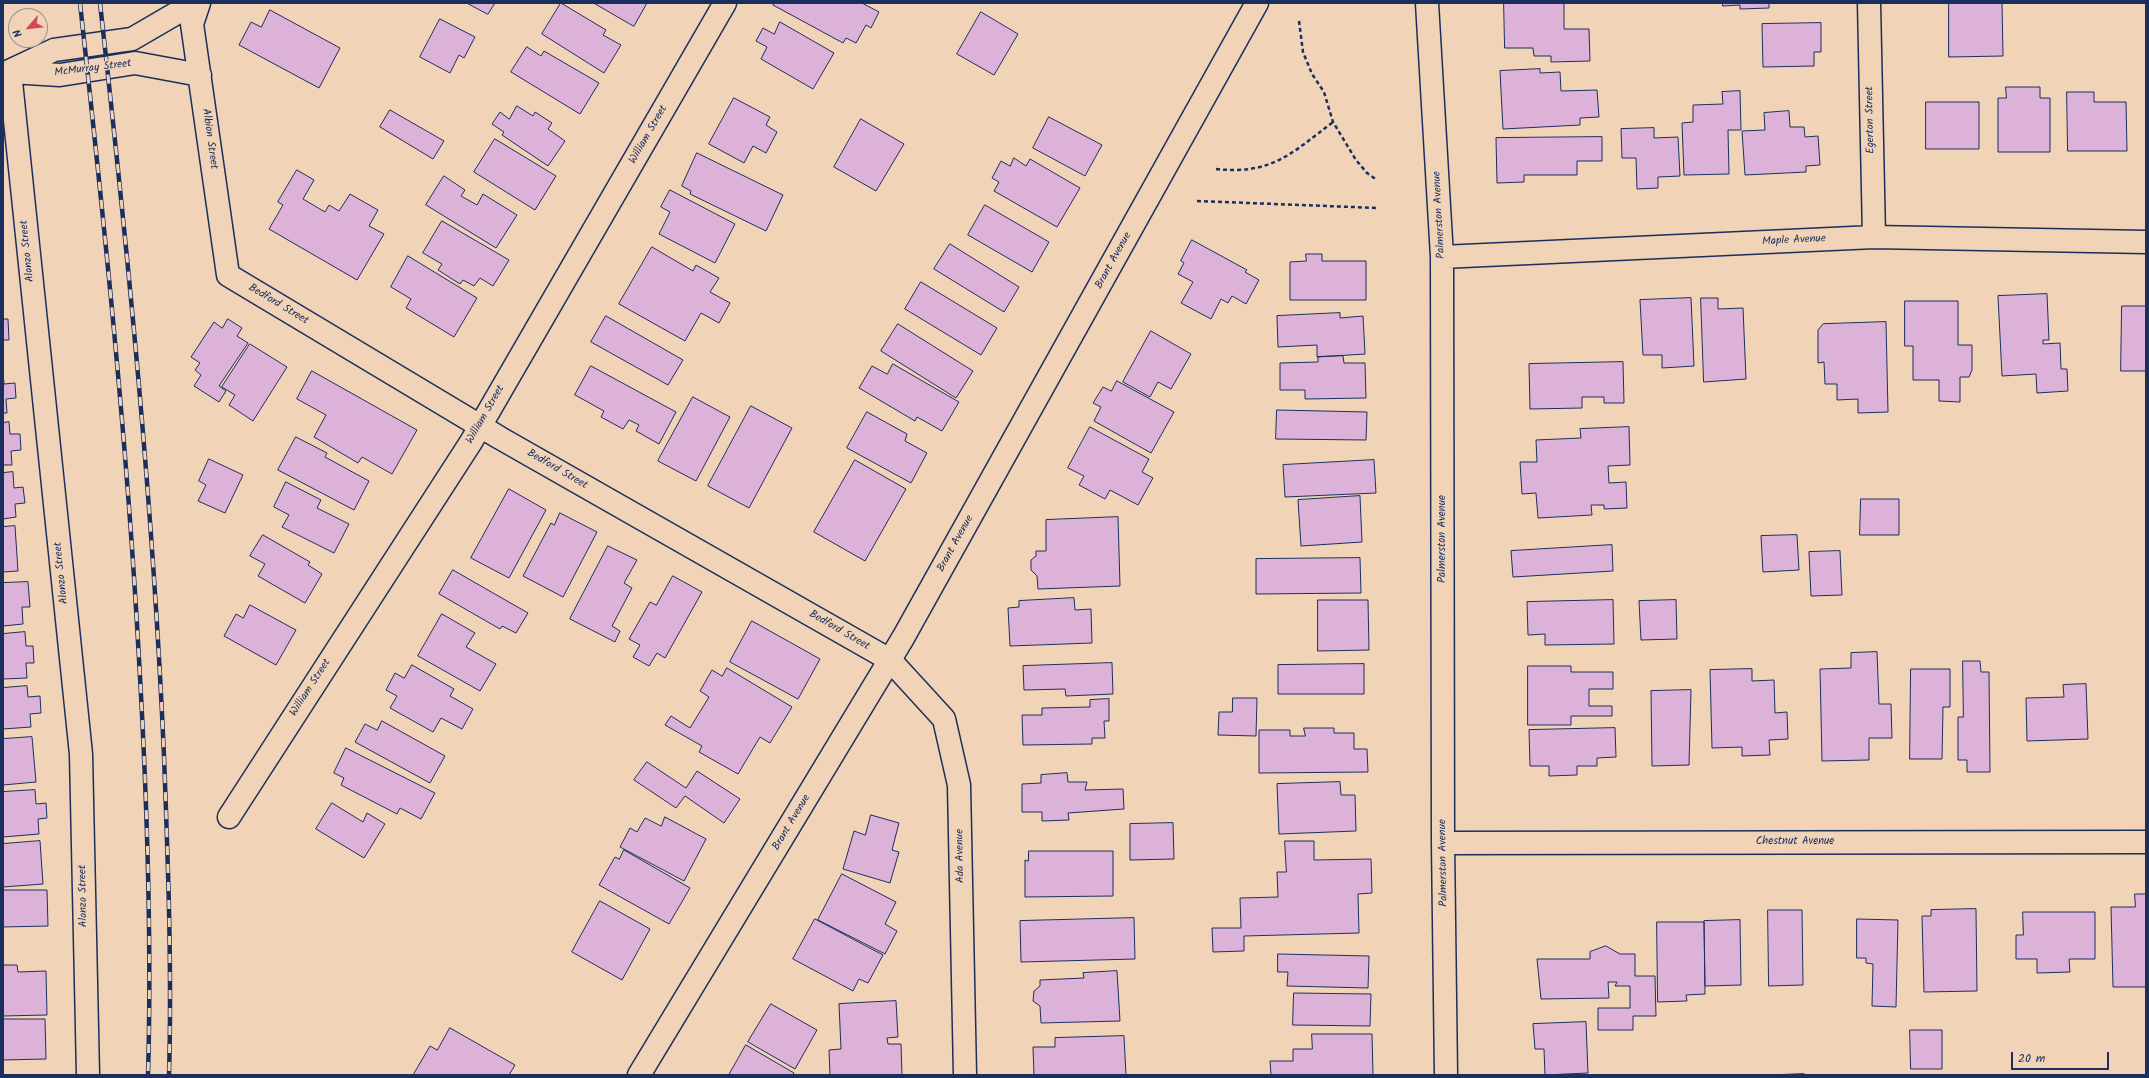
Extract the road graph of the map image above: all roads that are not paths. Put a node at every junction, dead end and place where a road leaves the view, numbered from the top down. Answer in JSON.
{"nodes":[{"id":1,"x":194,"y":3,"type":"edge"},
{"id":2,"x":199,"y":3,"type":"edge"},
{"id":3,"x":725,"y":3,"type":"edge"},
{"id":4,"x":1258,"y":3,"type":"edge"},
{"id":5,"x":1427,"y":3,"type":"edge"},
{"id":6,"x":1869,"y":3,"type":"edge"},
{"id":7,"x":6,"y":73,"type":"edge"},
{"id":8,"x":200,"y":75,"type":"junction"},
{"id":9,"x":1874,"y":237,"type":"junction"},
{"id":10,"x":2146,"y":242,"type":"edge"},
{"id":11,"x":1442,"y":257,"type":"junction"},
{"id":12,"x":228,"y":275,"type":"joint"},
{"id":13,"x":475,"y":434,"type":"junction"},
{"id":14,"x":890,"y":660,"type":"junction"},
{"id":15,"x":228,"y":817,"type":"dead end"},
{"id":16,"x":2146,"y":842,"type":"edge"},
{"id":17,"x":1443,"y":843,"type":"junction"},
{"id":18,"x":88,"y":1075,"type":"edge"},
{"id":19,"x":639,"y":1075,"type":"edge"},
{"id":20,"x":965,"y":1075,"type":"edge"},
{"id":21,"x":1446,"y":1075,"type":"edge"}],
"edges":[{"from":1,"to":7,"type":"street","name":"McMurray Street"},
{"from":2,"to":8,"type":"street","name":"Albion Street"},
{"from":3,"to":13,"type":"street","name":"William Street"},
{"from":4,"to":14,"type":"street","name":"Brant Avenue"},
{"from":5,"to":11,"type":"street","name":"Palmerston Avenue"},
{"from":6,"to":9,"type":"street","name":"Egerton Street"},
{"from":7,"to":8,"type":"street","name":"McMurray Street"},
{"from":7,"to":18,"type":"street","name":"Alonzo Street"},
{"from":8,"to":12,"type":"street","name":"Albion Street"},
{"from":9,"to":10,"type":"street","name":"Maple Avenue"},
{"from":9,"to":11,"type":"street","name":"Maple Avenue"},
{"from":11,"to":17,"type":"street","name":"Palmerston Avenue"},
{"from":12,"to":13,"type":"street","name":"Bedford Street"},
{"from":13,"to":14,"type":"street","name":"Bedford Street"},
{"from":13,"to":15,"type":"street","name":"William Street"},
{"from":14,"to":19,"type":"street","name":"Brant Avenue"},
{"from":14,"to":20,"type":"street","name":"Ada Avenue"},
{"from":16,"to":17,"type":"street","name":"Chestnut Avenue"},
{"from":17,"to":21,"type":"street","name":"Palmerston Avenue"}]}
